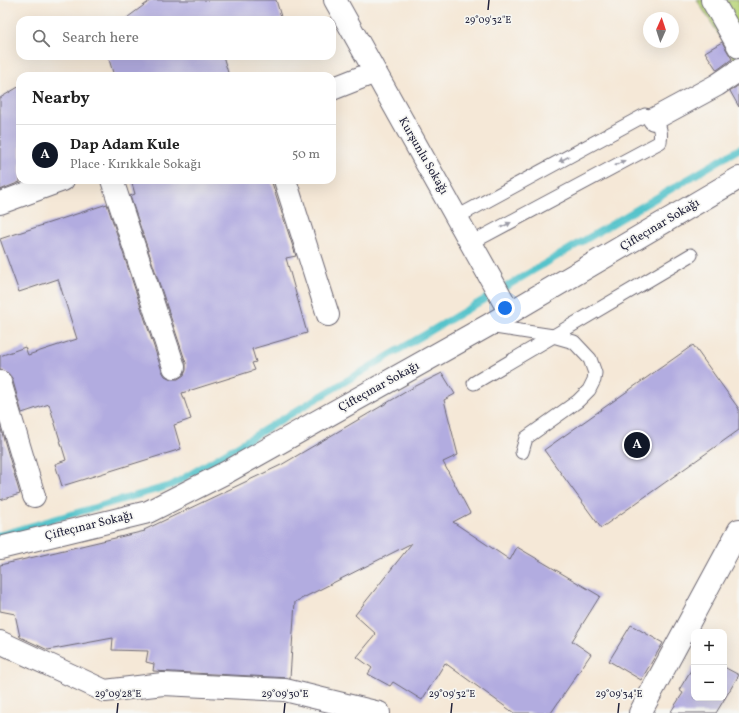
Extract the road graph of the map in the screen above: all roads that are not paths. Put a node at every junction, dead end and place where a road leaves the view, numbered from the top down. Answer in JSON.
{"nodes":[{"id":1,"x":334,"y":0,"type":"edge"},
{"id":2,"x":712,"y":0,"type":"edge"},
{"id":3,"x":739,"y":48,"type":"edge"},
{"id":4,"x":739,"y":70,"type":"edge"},
{"id":5,"x":375,"y":72,"type":"junction"},
{"id":6,"x":336,"y":87,"type":"edge"},
{"id":7,"x":654,"y":119,"type":"junction"},
{"id":8,"x":739,"y":178,"type":"edge"},
{"id":9,"x":51,"y":184,"type":"edge"},
{"id":10,"x":113,"y":184,"type":"edge"},
{"id":11,"x":286,"y":184,"type":"edge"},
{"id":12,"x":0,"y":203,"type":"edge"},
{"id":13,"x":457,"y":217,"type":"junction"},
{"id":14,"x":471,"y":243,"type":"junction"},
{"id":15,"x":691,"y":255,"type":"dead end"},
{"id":16,"x":510,"y":313,"type":"junction"},
{"id":17,"x":328,"y":315,"type":"dead end"},
{"id":18,"x":489,"y":325,"type":"junction"},
{"id":19,"x":553,"y":336,"type":"junction"},
{"id":20,"x":174,"y":367,"type":"dead end"},
{"id":21,"x":0,"y":382,"type":"edge"},
{"id":22,"x":474,"y":382,"type":"dead end"},
{"id":23,"x":522,"y":452,"type":"dead end"},
{"id":24,"x":34,"y":496,"type":"dead end"},
{"id":25,"x":739,"y":530,"type":"edge"},
{"id":26,"x":0,"y":548,"type":"edge"},
{"id":27,"x":0,"y":642,"type":"edge"},
{"id":28,"x":379,"y":713,"type":"edge"},
{"id":29,"x":640,"y":713,"type":"edge"}],
"edges":[{"from":1,"to":5,"type":"street","name":"Kurşunlu Sokağı"},
{"from":2,"to":3,"type":"street"},
{"from":4,"to":7,"type":"street"},
{"from":5,"to":6,"type":"street"},
{"from":5,"to":13,"type":"street","name":"Kurşunlu Sokağı"},
{"from":7,"to":13,"type":"lane","one_way":true},
{"from":14,"to":7,"type":"lane","one_way":true},
{"from":8,"to":16,"type":"street","name":"Çifteçınar Sokağı"},
{"from":9,"to":12,"type":"street"},
{"from":10,"to":20,"type":"street"},
{"from":11,"to":17,"type":"street"},
{"from":13,"to":14,"type":"street","name":"Kurşunlu Sokağı"},
{"from":14,"to":16,"type":"street","name":"Kurşunlu Sokağı"},
{"from":15,"to":19,"type":"lane"},
{"from":16,"to":18,"type":"street","name":"Çifteçınar Sokağı"},
{"from":18,"to":19,"type":"lane"},
{"from":18,"to":26,"type":"street","name":"Çifteçınar Sokağı"},
{"from":19,"to":22,"type":"lane"},
{"from":19,"to":23,"type":"lane"},
{"from":21,"to":24,"type":"street"},
{"from":25,"to":29,"type":"street"},
{"from":27,"to":28,"type":"street"}]}
